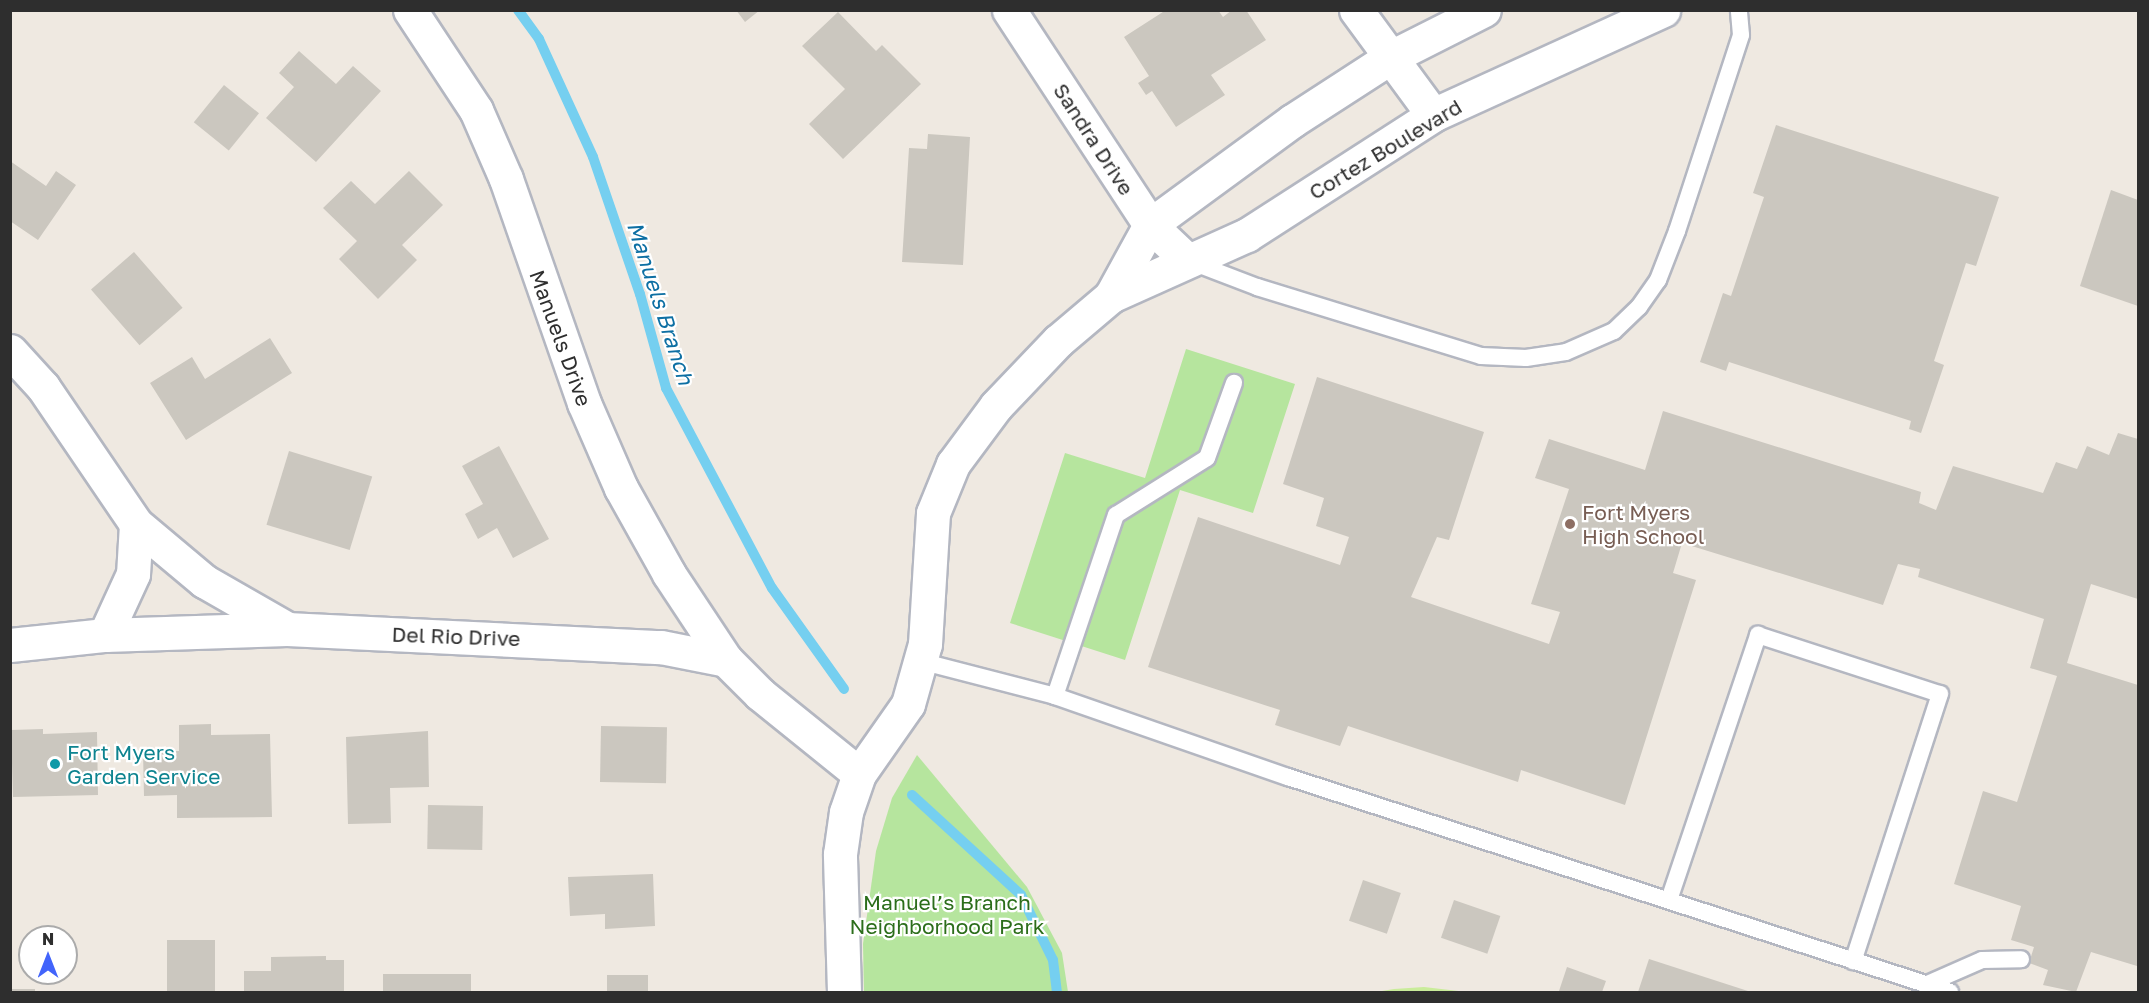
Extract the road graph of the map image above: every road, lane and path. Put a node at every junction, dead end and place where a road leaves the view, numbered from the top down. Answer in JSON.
{"nodes":[{"id":1,"x":410,"y":10,"type":"edge"},
{"id":2,"x":1009,"y":10,"type":"edge"},
{"id":3,"x":1356,"y":10,"type":"edge"},
{"id":4,"x":1484,"y":10,"type":"edge"},
{"id":5,"x":1663,"y":10,"type":"edge"},
{"id":6,"x":1739,"y":10,"type":"edge"},
{"id":7,"x":1391,"y":57,"type":"junction"},
{"id":8,"x":1433,"y":115,"type":"junction"},
{"id":9,"x":1150,"y":225,"type":"junction"},
{"id":10,"x":1188,"y":261,"type":"junction"},
{"id":11,"x":1111,"y":296,"type":"junction"},
{"id":12,"x":10,"y":351,"type":"edge"},
{"id":13,"x":1234,"y":383,"type":"dead end"},
{"id":14,"x":136,"y":524,"type":"junction"},
{"id":15,"x":287,"y":628,"type":"junction"},
{"id":16,"x":105,"y":635,"type":"junction"},
{"id":17,"x":10,"y":645,"type":"edge"},
{"id":18,"x":726,"y":660,"type":"junction"},
{"id":19,"x":920,"y":662,"type":"junction"},
{"id":20,"x":1055,"y":696,"type":"junction"},
{"id":21,"x":859,"y":774,"type":"junction"},
{"id":22,"x":1669,"y":900,"type":"junction"},
{"id":23,"x":2021,"y":959,"type":"dead end"},
{"id":24,"x":1853,"y":961,"type":"junction"},
{"id":25,"x":1925,"y":985,"type":"junction"},
{"id":26,"x":844,"y":993,"type":"edge"},
{"id":27,"x":1950,"y":993,"type":"edge"}],
"edges":[{"from":1,"to":18,"type":"street","name":"Manuels Drive"},
{"from":2,"to":9,"type":"street","name":"Sandra Drive"},
{"from":3,"to":7,"type":"street"},
{"from":4,"to":7,"type":"street","name":"Cortez Boulevard"},
{"from":5,"to":8,"type":"street","name":"Cortez Boulevard"},
{"from":6,"to":10,"type":"lane"},
{"from":7,"to":8,"type":"street"},
{"from":7,"to":9,"type":"street","name":"Cortez Boulevard"},
{"from":8,"to":10,"type":"street","name":"Cortez Boulevard"},
{"from":9,"to":10,"type":"street","name":"Sandra Drive"},
{"from":9,"to":11,"type":"street","name":"Cortez Boulevard"},
{"from":10,"to":11,"type":"street","name":"Cortez Boulevard"},
{"from":11,"to":19,"type":"street","name":"Cortez Boulevard"},
{"from":12,"to":14,"type":"street"},
{"from":13,"to":20,"type":"lane"},
{"from":14,"to":15,"type":"street"},
{"from":14,"to":16,"type":"street"},
{"from":15,"to":16,"type":"street","name":"Del Rio Drive"},
{"from":15,"to":18,"type":"street","name":"Del Rio Drive"},
{"from":16,"to":17,"type":"street","name":"Del Rio Drive"},
{"from":18,"to":21,"type":"street"},
{"from":19,"to":20,"type":"lane"},
{"from":19,"to":21,"type":"street","name":"Cortez Boulevard"},
{"from":20,"to":22,"type":"lane"},
{"from":21,"to":26,"type":"street","name":"Cortez Boulevard"},
{"from":22,"to":24,"type":"lane"},
{"from":22,"to":24,"type":"lane"},
{"from":23,"to":25,"type":"lane"},
{"from":24,"to":25,"type":"lane"},
{"from":25,"to":27,"type":"lane"}]}
